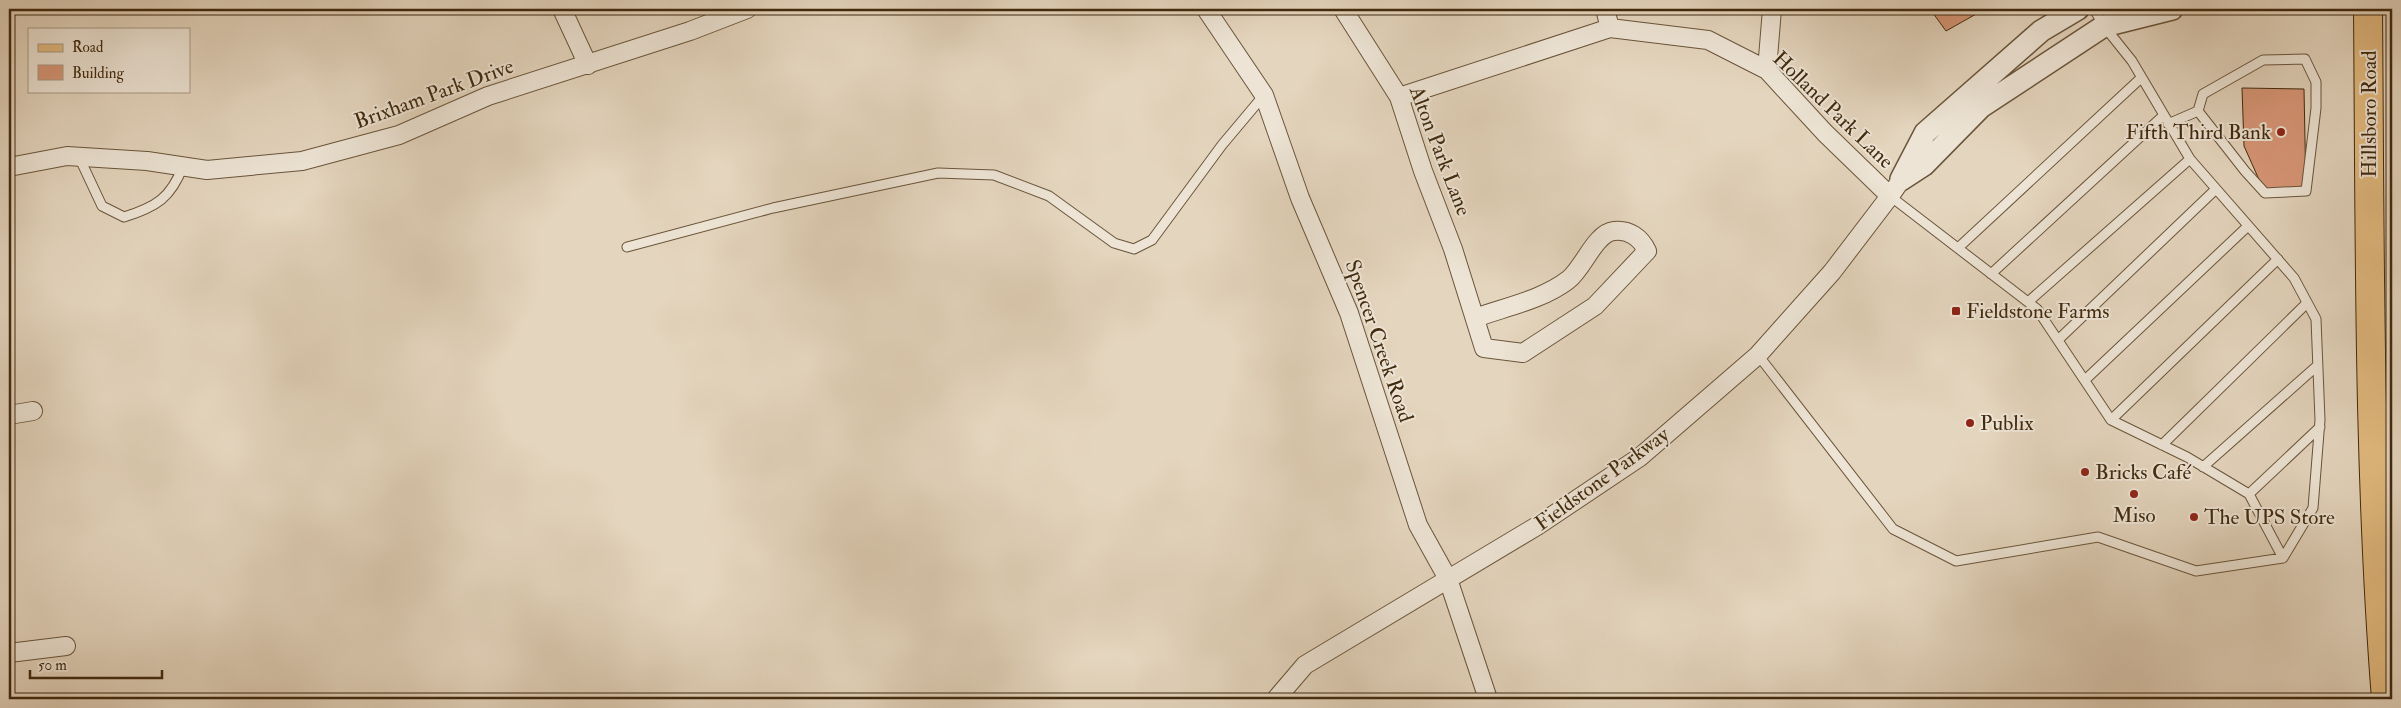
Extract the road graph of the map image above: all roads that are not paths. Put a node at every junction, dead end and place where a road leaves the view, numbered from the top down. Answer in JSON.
{"nodes":[{"id":1,"x":562,"y":9,"type":"edge"},
{"id":2,"x":747,"y":9,"type":"edge"},
{"id":3,"x":1206,"y":9,"type":"edge"},
{"id":4,"x":1343,"y":9,"type":"edge"},
{"id":5,"x":1605,"y":9,"type":"edge"},
{"id":6,"x":1772,"y":9,"type":"edge"},
{"id":7,"x":2078,"y":9,"type":"edge"},
{"id":8,"x":2172,"y":9,"type":"edge"},
{"id":9,"x":2368,"y":9,"type":"edge"},
{"id":10,"x":2099,"y":17,"type":"edge"},
{"id":11,"x":1610,"y":28,"type":"junction"},
{"id":12,"x":588,"y":64,"type":"junction"},
{"id":13,"x":1767,"y":70,"type":"junction"},
{"id":14,"x":2141,"y":78,"type":"junction"},
{"id":15,"x":1264,"y":95,"type":"junction"},
{"id":16,"x":1399,"y":97,"type":"junction"},
{"id":17,"x":2198,"y":112,"type":"junction"},
{"id":18,"x":2166,"y":120,"type":"junction"},
{"id":19,"x":79,"y":157,"type":"junction"},
{"id":20,"x":2190,"y":158,"type":"junction"},
{"id":21,"x":182,"y":166,"type":"junction"},
{"id":22,"x":9,"y":167,"type":"edge"},
{"id":23,"x":1896,"y":188,"type":"junction"},
{"id":24,"x":2216,"y":189,"type":"junction"},
{"id":25,"x":2248,"y":226,"type":"junction"},
{"id":26,"x":628,"y":247,"type":"dead end"},
{"id":27,"x":1958,"y":248,"type":"junction"},
{"id":28,"x":2278,"y":259,"type":"junction"},
{"id":29,"x":1991,"y":274,"type":"junction"},
{"id":30,"x":2028,"y":302,"type":"junction"},
{"id":31,"x":2307,"y":303,"type":"junction"},
{"id":32,"x":1475,"y":318,"type":"junction"},
{"id":33,"x":2058,"y":340,"type":"junction"},
{"id":34,"x":1758,"y":355,"type":"junction"},
{"id":35,"x":2318,"y":365,"type":"junction"},
{"id":36,"x":2085,"y":380,"type":"junction"},
{"id":37,"x":33,"y":411,"type":"dead end"},
{"id":38,"x":9,"y":414,"type":"edge"},
{"id":39,"x":2111,"y":420,"type":"junction"},
{"id":40,"x":2320,"y":427,"type":"junction"},
{"id":41,"x":2162,"y":445,"type":"junction"},
{"id":42,"x":2203,"y":467,"type":"junction"},
{"id":43,"x":2249,"y":494,"type":"junction"},
{"id":44,"x":2283,"y":558,"type":"junction"},
{"id":45,"x":1448,"y":579,"type":"junction"},
{"id":46,"x":66,"y":646,"type":"dead end"},
{"id":47,"x":9,"y":653,"type":"edge"},
{"id":48,"x":1276,"y":699,"type":"edge"},
{"id":49,"x":1488,"y":699,"type":"edge"},
{"id":50,"x":2386,"y":699,"type":"edge"}],
"edges":[{"from":1,"to":12,"type":"street"},
{"from":2,"to":12,"type":"street","name":"Brixham Park Drive"},
{"from":3,"to":15,"type":"street","name":"Spencer Creek Road"},
{"from":4,"to":16,"type":"street","name":"Alton Park Lane"},
{"from":5,"to":11,"type":"street"},
{"from":6,"to":13,"type":"street"},
{"from":7,"to":23,"type":"street","name":"Fieldstone Parkway"},
{"from":8,"to":10,"type":"street","name":"Fieldstone Parkway"},
{"from":9,"to":50,"type":"main road","name":"Hillsboro Road"},
{"from":10,"to":14,"type":"lane"},
{"from":10,"to":23,"type":"street","name":"Fieldstone Parkway"},
{"from":11,"to":13,"type":"street","name":"Holland Park Lane"},
{"from":11,"to":16,"type":"street","name":"Holland Park Lane"},
{"from":12,"to":21,"type":"street","name":"Brixham Park Drive"},
{"from":13,"to":23,"type":"street","name":"Holland Park Lane"},
{"from":14,"to":18,"type":"lane"},
{"from":14,"to":27,"type":"lane"},
{"from":15,"to":26,"type":"lane"},
{"from":15,"to":45,"type":"street","name":"Spencer Creek Road"},
{"from":16,"to":32,"type":"street","name":"Alton Park Lane"},
{"from":17,"to":17,"type":"lane"},
{"from":17,"to":18,"type":"lane"},
{"from":18,"to":20,"type":"lane"},
{"from":18,"to":29,"type":"lane"},
{"from":19,"to":21,"type":"street","name":"Brixham Park Drive"},
{"from":19,"to":21,"type":"lane"},
{"from":19,"to":22,"type":"street","name":"Brixham Park Drive"},
{"from":20,"to":24,"type":"lane"},
{"from":20,"to":30,"type":"lane"},
{"from":23,"to":27,"type":"lane"},
{"from":23,"to":34,"type":"street","name":"Fieldstone Parkway"},
{"from":24,"to":25,"type":"lane"},
{"from":24,"to":33,"type":"lane"},
{"from":25,"to":28,"type":"lane"},
{"from":25,"to":36,"type":"lane"},
{"from":27,"to":29,"type":"lane"},
{"from":28,"to":31,"type":"lane"},
{"from":28,"to":39,"type":"lane"},
{"from":29,"to":30,"type":"lane"},
{"from":30,"to":33,"type":"lane"},
{"from":31,"to":35,"type":"lane"},
{"from":31,"to":41,"type":"lane"},
{"from":32,"to":32,"type":"street","name":"Alton Park Lane"},
{"from":33,"to":36,"type":"lane"},
{"from":34,"to":44,"type":"lane"},
{"from":34,"to":45,"type":"street","name":"Fieldstone Parkway"},
{"from":35,"to":40,"type":"lane"},
{"from":35,"to":42,"type":"lane"},
{"from":36,"to":39,"type":"lane"},
{"from":37,"to":38,"type":"street"},
{"from":39,"to":41,"type":"lane"},
{"from":40,"to":43,"type":"lane"},
{"from":40,"to":44,"type":"lane"},
{"from":41,"to":42,"type":"lane"},
{"from":42,"to":43,"type":"lane"},
{"from":43,"to":44,"type":"lane"},
{"from":45,"to":48,"type":"street","name":"Fieldstone Parkway"},
{"from":45,"to":49,"type":"street","name":"Spencer Creek Road"},
{"from":46,"to":47,"type":"street"}]}
